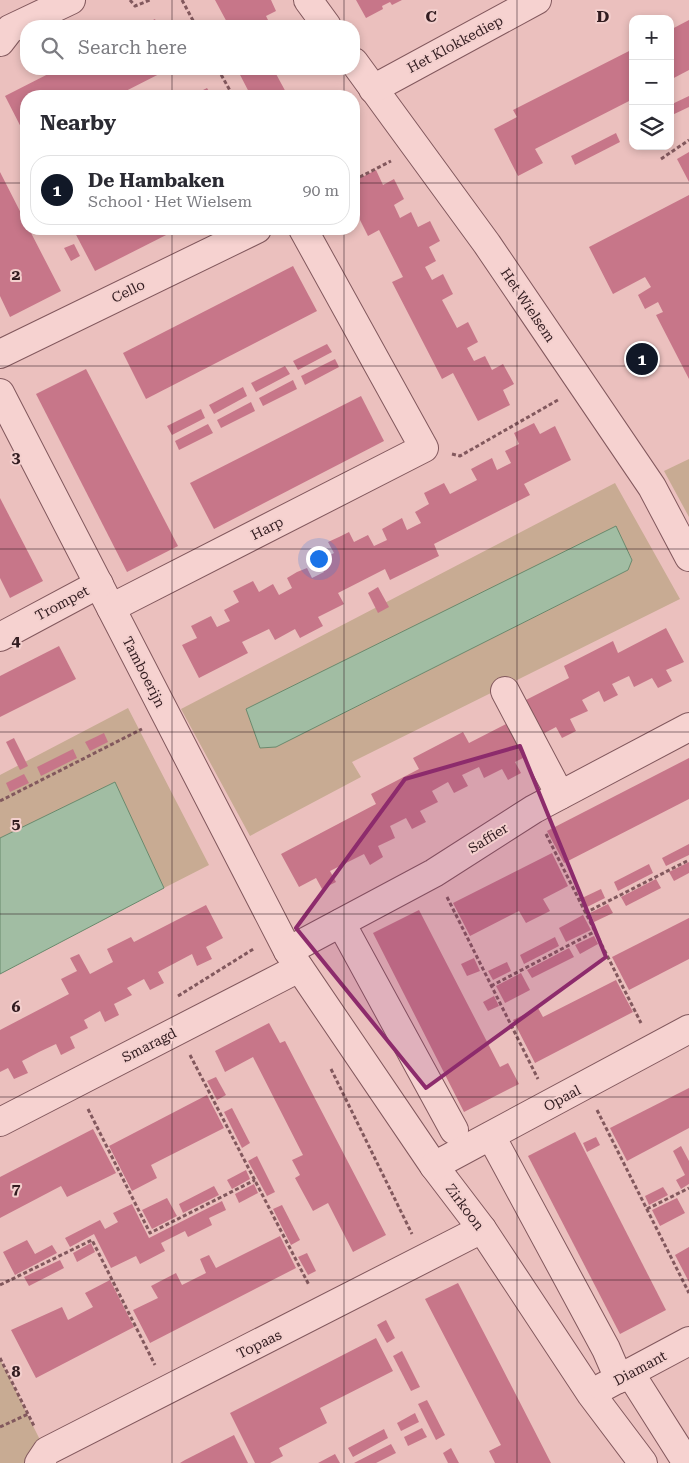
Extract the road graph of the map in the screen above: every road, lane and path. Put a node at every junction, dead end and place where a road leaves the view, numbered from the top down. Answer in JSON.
{"nodes":[{"id":1,"x":71,"y":0,"type":"edge"},
{"id":2,"x":130,"y":0,"type":"edge"},
{"id":3,"x":150,"y":0,"type":"edge"},
{"id":4,"x":182,"y":0,"type":"edge"},
{"id":5,"x":308,"y":0,"type":"edge"},
{"id":6,"x":537,"y":0,"type":"edge"},
{"id":7,"x":29,"y":20,"type":"edge"},
{"id":8,"x":193,"y":20,"type":"edge"},
{"id":9,"x":323,"y":20,"type":"edge"},
{"id":10,"x":20,"y":24,"type":"edge"},
{"id":11,"x":0,"y":42,"type":"edge"},
{"id":12,"x":360,"y":70,"type":"edge"},
{"id":13,"x":221,"y":75,"type":"edge"},
{"id":14,"x":373,"y":88,"type":"junction"},
{"id":15,"x":230,"y":90,"type":"edge"},
{"id":16,"x":689,"y":140,"type":"edge"},
{"id":17,"x":417,"y":148,"type":"junction"},
{"id":18,"x":661,"y":158,"type":"dead end"},
{"id":19,"x":360,"y":177,"type":"edge"},
{"id":20,"x":245,"y":235,"type":"edge"},
{"id":21,"x":306,"y":235,"type":"edge"},
{"id":22,"x":0,"y":354,"type":"edge"},
{"id":23,"x":583,"y":386,"type":"junction"},
{"id":24,"x":0,"y":393,"type":"edge"},
{"id":25,"x":424,"y":448,"type":"junction"},
{"id":26,"x":689,"y":557,"type":"edge"},
{"id":27,"x":98,"y":584,"type":"junction"},
{"id":28,"x":111,"y":608,"type":"junction"},
{"id":29,"x":0,"y":637,"type":"edge"},
{"id":30,"x":504,"y":691,"type":"dead end"},
{"id":31,"x":167,"y":716,"type":"junction"},
{"id":32,"x":689,"y":727,"type":"edge"},
{"id":33,"x":560,"y":795,"type":"junction"},
{"id":34,"x":0,"y":801,"type":"edge"},
{"id":35,"x":534,"y":809,"type":"junction"},
{"id":36,"x":689,"y":860,"type":"edge"},
{"id":37,"x":434,"y":872,"type":"junction"},
{"id":38,"x":585,"y":913,"type":"junction"},
{"id":39,"x":341,"y":923,"type":"junction"},
{"id":40,"x":594,"y":932,"type":"junction"},
{"id":41,"x":289,"y":950,"type":"junction"},
{"id":42,"x":491,"y":986,"type":"junction"},
{"id":43,"x":170,"y":1001,"type":"dead end"},
{"id":44,"x":689,"y":1029,"type":"edge"},
{"id":45,"x":177,"y":1031,"type":"junction"},
{"id":46,"x":654,"y":1048,"type":"junction"},
{"id":47,"x":328,"y":1062,"type":"dead end"},
{"id":48,"x":75,"y":1084,"type":"junction"},
{"id":49,"x":585,"y":1086,"type":"junction"},
{"id":50,"x":550,"y":1105,"type":"junction"},
{"id":51,"x":0,"y":1122,"type":"edge"},
{"id":52,"x":454,"y":1130,"type":"dead end"},
{"id":53,"x":492,"y":1136,"type":"junction"},
{"id":54,"x":434,"y":1166,"type":"junction"},
{"id":55,"x":255,"y":1180,"type":"junction"},
{"id":56,"x":689,"y":1188,"type":"edge"},
{"id":57,"x":647,"y":1209,"type":"junction"},
{"id":58,"x":482,"y":1229,"type":"junction"},
{"id":59,"x":425,"y":1259,"type":"junction"},
{"id":60,"x":0,"y":1285,"type":"edge"},
{"id":61,"x":689,"y":1293,"type":"edge"},
{"id":62,"x":323,"y":1312,"type":"junction"},
{"id":63,"x":689,"y":1341,"type":"edge"},
{"id":64,"x":0,"y":1358,"type":"edge"},
{"id":65,"x":624,"y":1376,"type":"junction"},
{"id":66,"x":168,"y":1389,"type":"junction"},
{"id":67,"x":591,"y":1394,"type":"junction"},
{"id":68,"x":28,"y":1414,"type":"junction"},
{"id":69,"x":0,"y":1427,"type":"edge"},
{"id":70,"x":43,"y":1457,"type":"edge"},
{"id":71,"x":643,"y":1463,"type":"edge"},
{"id":72,"x":687,"y":1463,"type":"edge"}],
"edges":[{"from":1,"to":7,"type":"street"},
{"from":2,"to":3,"type":"path"},
{"from":4,"to":8,"type":"path"},
{"from":5,"to":9,"type":"street"},
{"from":6,"to":14,"type":"street","name":"Het Klokkediep"},
{"from":10,"to":11,"type":"street"},
{"from":12,"to":14,"type":"street","name":"Het Wielsem"},
{"from":13,"to":15,"type":"path"},
{"from":14,"to":17,"type":"street","name":"Het Wielsem"},
{"from":16,"to":18,"type":"path"},
{"from":17,"to":19,"type":"path"},
{"from":17,"to":23,"type":"street","name":"Het Wielsem"},
{"from":20,"to":22,"type":"street","name":"Cello"},
{"from":21,"to":25,"type":"street"},
{"from":23,"to":25,"type":"path"},
{"from":23,"to":26,"type":"street","name":"Het Wielsem"},
{"from":24,"to":27,"type":"street","name":"Tamboerijn"},
{"from":25,"to":28,"type":"street","name":"Harp"},
{"from":27,"to":28,"type":"street","name":"Tamboerijn"},
{"from":27,"to":29,"type":"street","name":"Trompet"},
{"from":28,"to":31,"type":"street","name":"Tamboerijn"},
{"from":30,"to":33,"type":"street"},
{"from":31,"to":34,"type":"path"},
{"from":31,"to":41,"type":"street","name":"Tamboerijn"},
{"from":32,"to":33,"type":"street","name":"Saffier"},
{"from":33,"to":35,"type":"street","name":"Saffier"},
{"from":35,"to":37,"type":"street","name":"Saffier"},
{"from":35,"to":38,"type":"path"},
{"from":36,"to":38,"type":"path"},
{"from":37,"to":39,"type":"street","name":"Saffier"},
{"from":37,"to":42,"type":"path"},
{"from":38,"to":40,"type":"path"},
{"from":39,"to":41,"type":"street","name":"Saffier"},
{"from":39,"to":52,"type":"street"},
{"from":40,"to":42,"type":"path"},
{"from":40,"to":46,"type":"path"},
{"from":41,"to":43,"type":"path"},
{"from":41,"to":45,"type":"street","name":"Smaragd"},
{"from":41,"to":54,"type":"street","name":"Zirkoon"},
{"from":42,"to":50,"type":"path"},
{"from":44,"to":46,"type":"street","name":"Opaal"},
{"from":45,"to":48,"type":"street","name":"Smaragd"},
{"from":45,"to":55,"type":"path"},
{"from":46,"to":49,"type":"street","name":"Opaal"},
{"from":47,"to":59,"type":"path"},
{"from":48,"to":51,"type":"street","name":"Smaragd"},
{"from":48,"to":55,"type":"path"},
{"from":49,"to":50,"type":"street","name":"Opaal"},
{"from":49,"to":57,"type":"path"},
{"from":50,"to":53,"type":"street","name":"Opaal"},
{"from":53,"to":54,"type":"street","name":"Opaal"},
{"from":53,"to":65,"type":"street"},
{"from":54,"to":58,"type":"street","name":"Zirkoon"},
{"from":55,"to":62,"type":"path"},
{"from":56,"to":57,"type":"path"},
{"from":57,"to":61,"type":"path"},
{"from":58,"to":59,"type":"street","name":"Topaas"},
{"from":58,"to":67,"type":"street","name":"Zirkoon"},
{"from":59,"to":62,"type":"street","name":"Topaas"},
{"from":60,"to":66,"type":"path"},
{"from":62,"to":66,"type":"street","name":"Topaas"},
{"from":63,"to":65,"type":"street","name":"Diamant"},
{"from":64,"to":68,"type":"path"},
{"from":65,"to":67,"type":"street","name":"Diamant"},
{"from":65,"to":72,"type":"street"},
{"from":66,"to":70,"type":"street","name":"Topaas"},
{"from":67,"to":71,"type":"street","name":"Zirkoon"},
{"from":68,"to":69,"type":"path"},
{"from":68,"to":70,"type":"path"}]}
